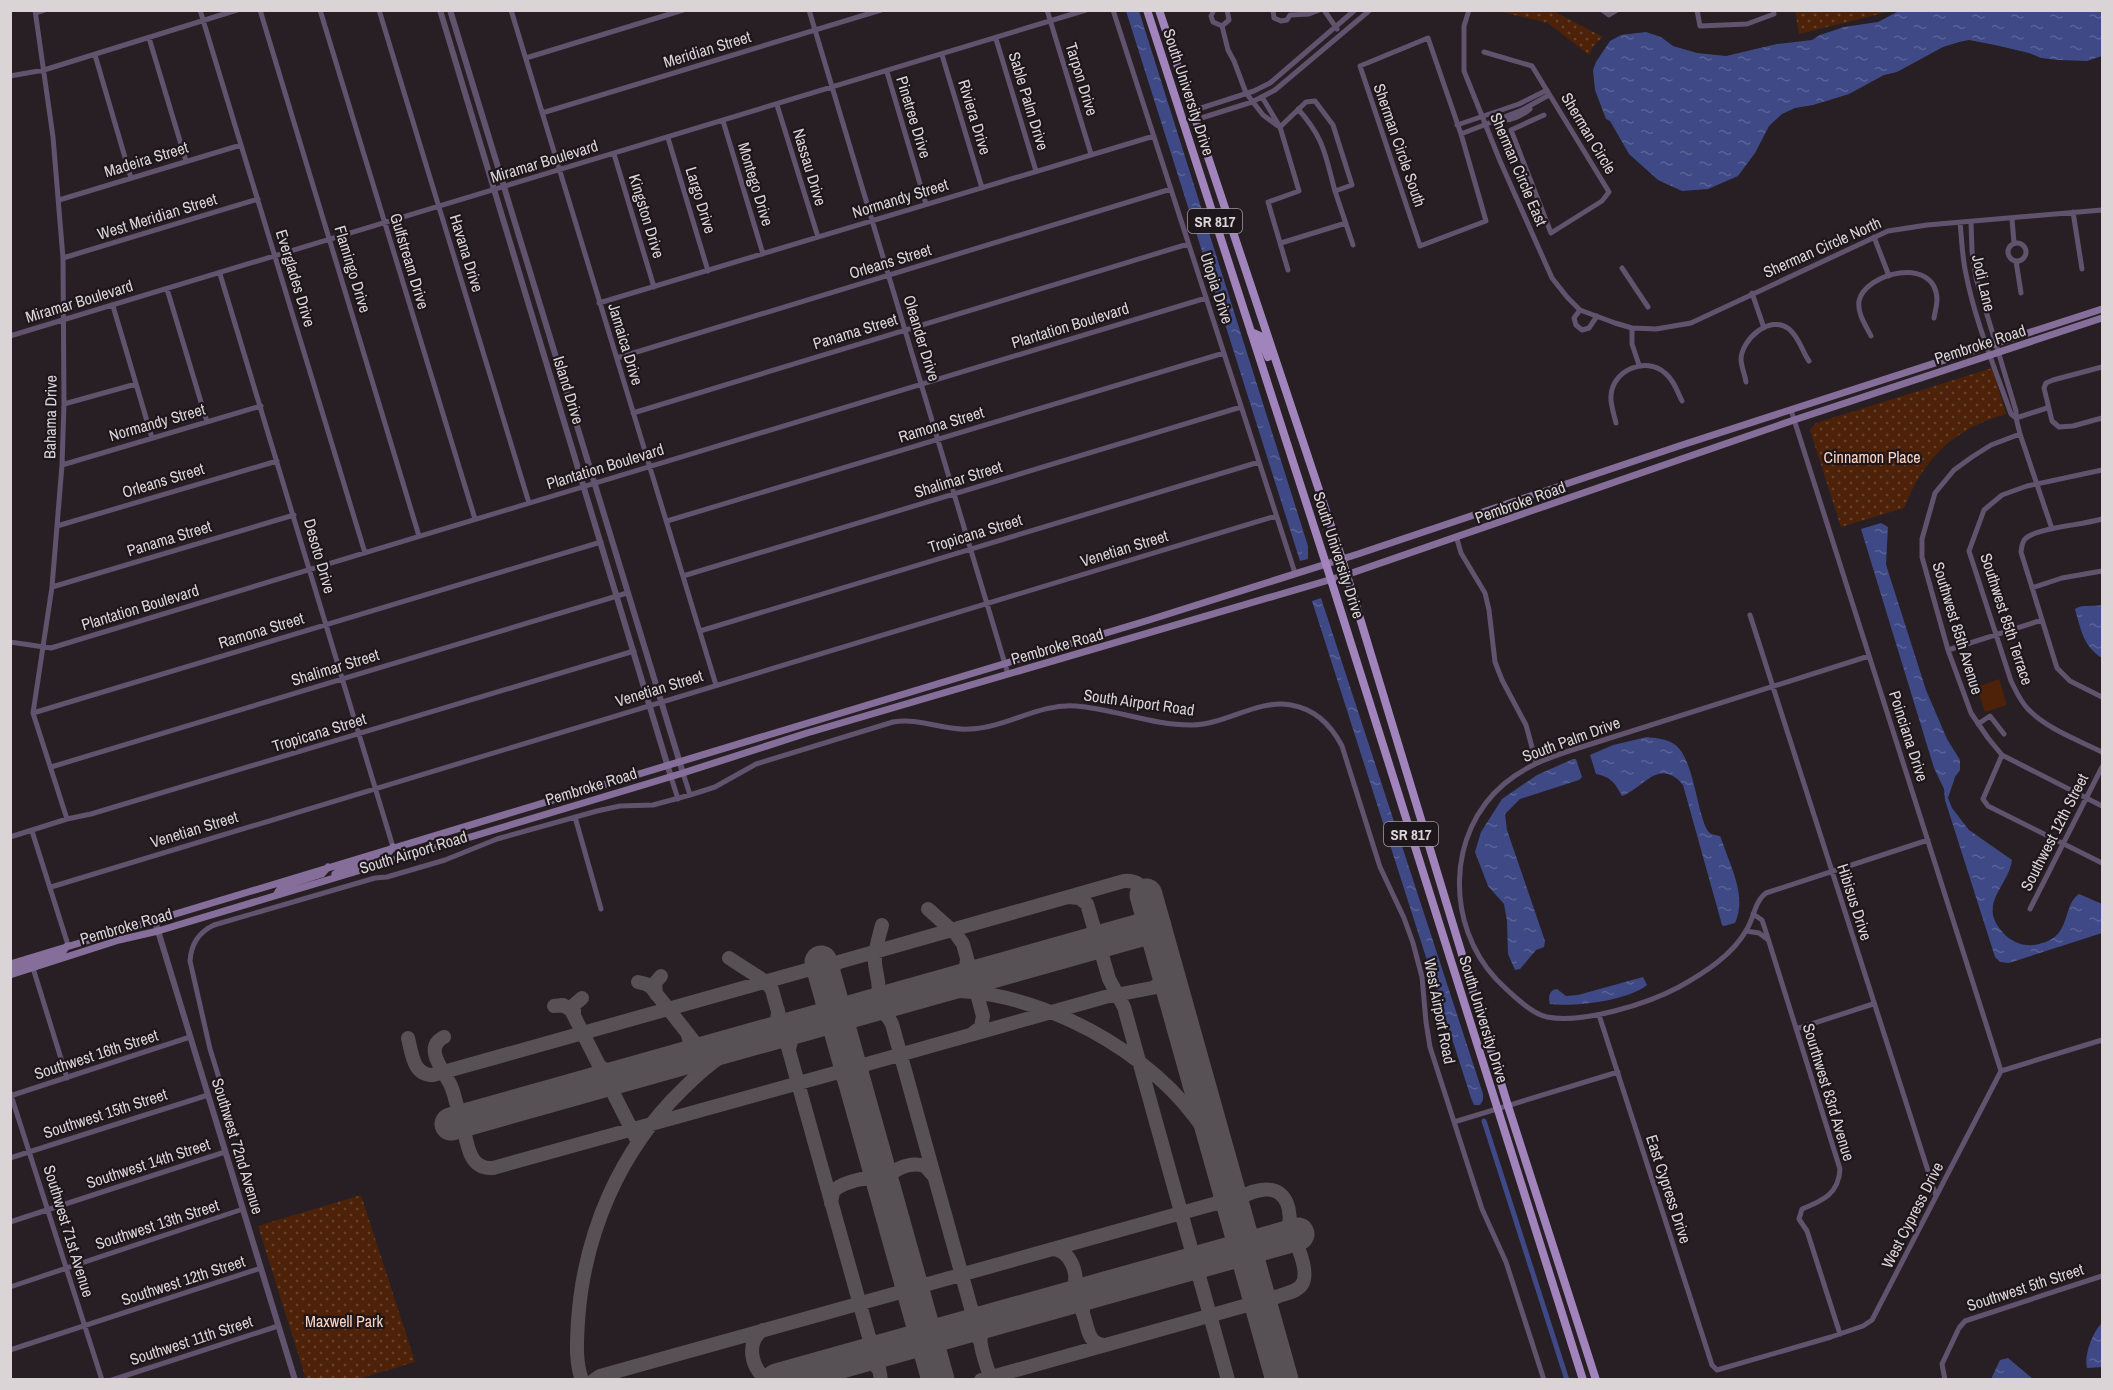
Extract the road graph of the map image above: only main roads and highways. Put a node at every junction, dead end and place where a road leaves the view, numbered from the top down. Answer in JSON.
{"nodes":[{"id":1,"x":1147,"y":10,"type":"edge"},
{"id":2,"x":1159,"y":10,"type":"edge"},
{"id":3,"x":2103,"y":309,"type":"edge"},
{"id":4,"x":2103,"y":318,"type":"edge"},
{"id":5,"x":1251,"y":332,"type":"junction"},
{"id":6,"x":1998,"y":348,"type":"junction"},
{"id":7,"x":1988,"y":351,"type":"junction"},
{"id":8,"x":1291,"y":406,"type":"junction"},
{"id":9,"x":1657,"y":454,"type":"junction"},
{"id":10,"x":1661,"y":466,"type":"junction"},
{"id":11,"x":1342,"y":559,"type":"junction"},
{"id":12,"x":1326,"y":564,"type":"junction"},
{"id":13,"x":1346,"y":575,"type":"junction"},
{"id":14,"x":1330,"y":580,"type":"junction"},
{"id":15,"x":393,"y":847,"type":"junction"},
{"id":16,"x":328,"y":867,"type":"junction"},
{"id":17,"x":328,"y":879,"type":"junction"},
{"id":18,"x":276,"y":895,"type":"junction"},
{"id":19,"x":68,"y":945,"type":"junction"},
{"id":20,"x":10,"y":964,"type":"edge"},
{"id":21,"x":10,"y":970,"type":"edge"},
{"id":22,"x":10,"y":975,"type":"edge"},
{"id":23,"x":1584,"y":1380,"type":"edge"},
{"id":24,"x":1596,"y":1380,"type":"edge"}],
"edges":[{"from":1,"to":5,"type":"main road","name":"South University Drive","number":"SR 817"},
{"from":2,"to":8,"type":"main road","name":"South University Drive","number":"SR 817"},
{"from":3,"to":6,"type":"main road","name":"Pembroke Road"},
{"from":4,"to":6,"type":"main road","name":"Pembroke Road"},
{"from":5,"to":8,"type":"main road"},
{"from":5,"to":12,"type":"main road","name":"South University Drive","number":"SR 817"},
{"from":6,"to":7,"type":"main road","name":"Pembroke Road"},
{"from":7,"to":9,"type":"main road","name":"Pembroke Road"},
{"from":7,"to":10,"type":"main road","name":"Pembroke Road"},
{"from":8,"to":11,"type":"main road","name":"South University Drive","number":"SR 817"},
{"from":9,"to":10,"type":"main road"},
{"from":9,"to":11,"type":"main road","name":"Pembroke Road"},
{"from":10,"to":13,"type":"main road","name":"Pembroke Road"},
{"from":11,"to":12,"type":"main road","name":"Pembroke Road"},
{"from":11,"to":13,"type":"main road","name":"South University Drive","number":"SR 817"},
{"from":12,"to":14,"type":"main road","name":"South University Drive","number":"SR 817"},
{"from":12,"to":15,"type":"main road","name":"Pembroke Road"},
{"from":13,"to":14,"type":"main road","name":"Pembroke Road"},
{"from":13,"to":24,"type":"main road","name":"South University Drive","number":"SR 817"},
{"from":14,"to":17,"type":"main road","name":"Pembroke Road"},
{"from":14,"to":23,"type":"main road","name":"South University Drive","number":"SR 817"},
{"from":15,"to":16,"type":"main road","name":"Pembroke Road"},
{"from":15,"to":17,"type":"main road"},
{"from":16,"to":18,"type":"main road"},
{"from":16,"to":19,"type":"main road","name":"Pembroke Road"},
{"from":17,"to":18,"type":"main road","name":"Pembroke Road"},
{"from":18,"to":22,"type":"main road","name":"Pembroke Road"},
{"from":19,"to":20,"type":"main road","name":"Pembroke Road"},
{"from":19,"to":21,"type":"main road"}]}
